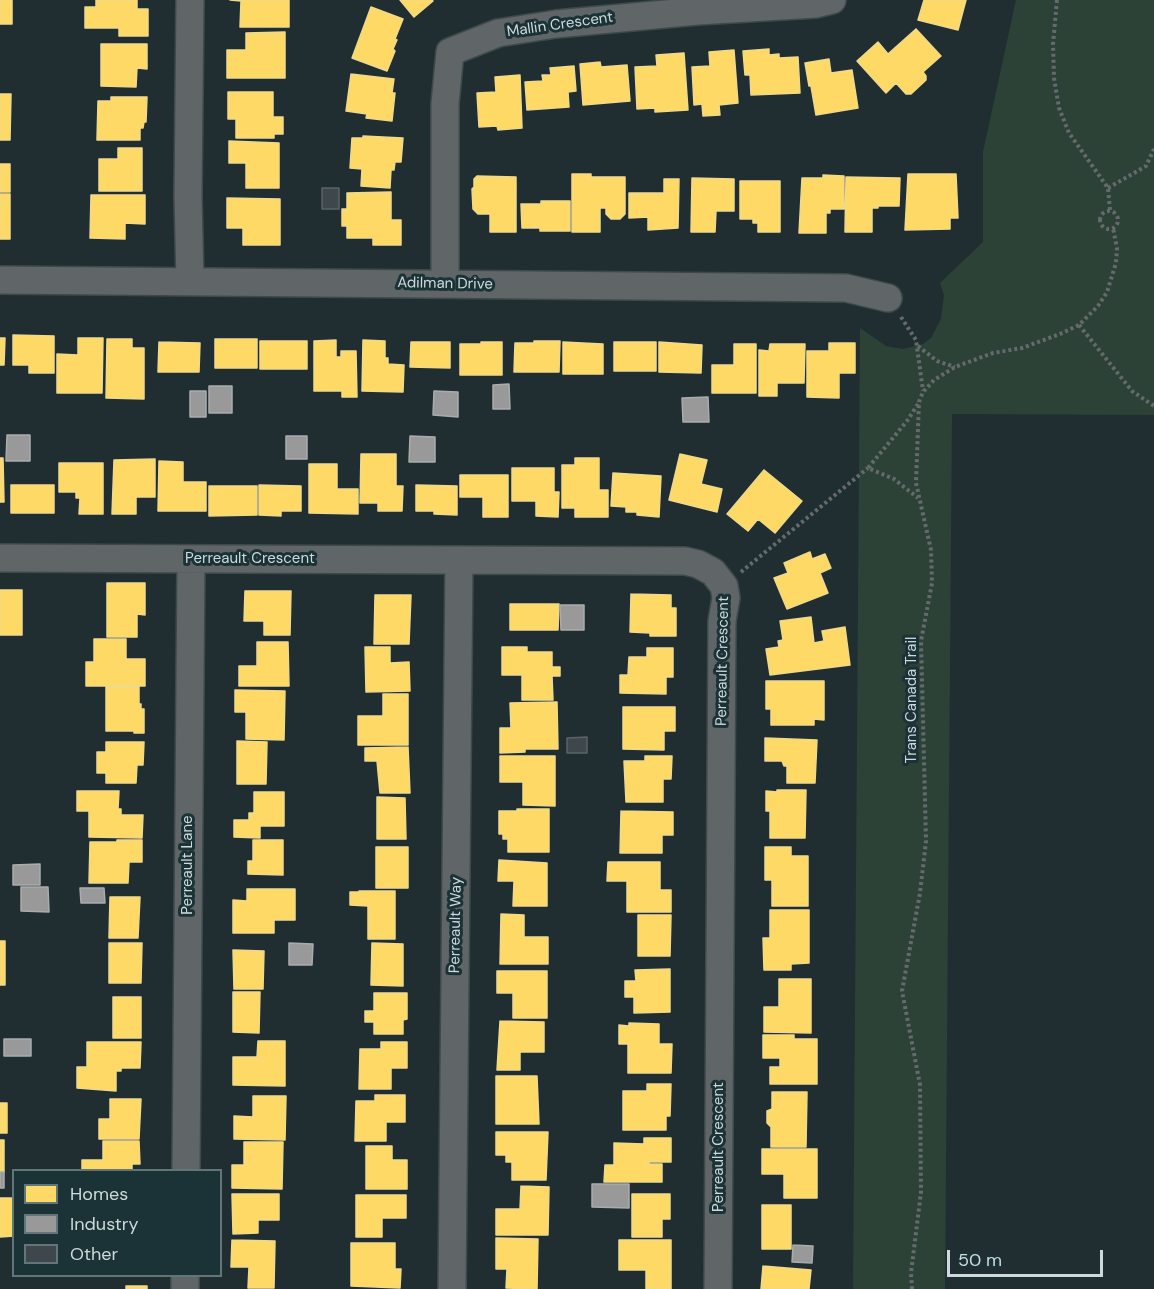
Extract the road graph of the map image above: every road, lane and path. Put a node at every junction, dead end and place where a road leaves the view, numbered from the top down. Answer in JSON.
{"nodes":[{"id":1,"x":190,"y":0,"type":"edge"},
{"id":2,"x":832,"y":0,"type":"edge"},
{"id":3,"x":1057,"y":0,"type":"edge"},
{"id":4,"x":1154,"y":149,"type":"edge"},
{"id":5,"x":1108,"y":188,"type":"junction"},
{"id":6,"x":1110,"y":210,"type":"junction"},
{"id":7,"x":1113,"y":228,"type":"junction"},
{"id":8,"x":0,"y":280,"type":"edge"},
{"id":9,"x":190,"y":281,"type":"junction"},
{"id":10,"x":445,"y":284,"type":"junction"},
{"id":11,"x":888,"y":298,"type":"joint"},
{"id":12,"x":1079,"y":325,"type":"junction"},
{"id":13,"x":917,"y":343,"type":"junction"},
{"id":14,"x":955,"y":367,"type":"junction"},
{"id":15,"x":923,"y":392,"type":"junction"},
{"id":16,"x":919,"y":402,"type":"junction"},
{"id":17,"x":1154,"y":406,"type":"edge"},
{"id":18,"x":868,"y":468,"type":"junction"},
{"id":19,"x":919,"y":498,"type":"junction"},
{"id":20,"x":0,"y":558,"type":"edge"},
{"id":21,"x":191,"y":559,"type":"junction"},
{"id":22,"x":459,"y":560,"type":"junction"},
{"id":23,"x":748,"y":567,"type":"dead end"},
{"id":24,"x":186,"y":1169,"type":"edge"},
{"id":25,"x":452,"y":1289,"type":"edge"},
{"id":26,"x":718,"y":1289,"type":"edge"},
{"id":27,"x":912,"y":1289,"type":"edge"}],
"edges":[{"from":1,"to":9,"type":"street"},
{"from":2,"to":10,"type":"street","name":"Mallin Crescent"},
{"from":3,"to":5,"type":"path"},
{"from":4,"to":5,"type":"path"},
{"from":5,"to":6,"type":"path","name":"Trans Canada Trail"},
{"from":6,"to":7,"type":"path","name":"Trans Canada Trail"},
{"from":6,"to":7,"type":"path","name":"Trans Canada Trail"},
{"from":7,"to":12,"type":"path","name":"Trans Canada Trail"},
{"from":8,"to":9,"type":"street","name":"Adilman Drive"},
{"from":9,"to":10,"type":"street","name":"Adilman Drive"},
{"from":10,"to":11,"type":"street","name":"Adilman Drive"},
{"from":11,"to":13,"type":"path"},
{"from":12,"to":14,"type":"path","name":"Trans Canada Trail"},
{"from":12,"to":17,"type":"path"},
{"from":13,"to":14,"type":"path"},
{"from":13,"to":15,"type":"path"},
{"from":14,"to":15,"type":"path","name":"Trans Canada Trail"},
{"from":15,"to":16,"type":"path","name":"Trans Canada Trail"},
{"from":16,"to":18,"type":"path"},
{"from":16,"to":19,"type":"path","name":"Trans Canada Trail"},
{"from":18,"to":19,"type":"path"},
{"from":18,"to":23,"type":"path"},
{"from":19,"to":27,"type":"path","name":"Trans Canada Trail"},
{"from":20,"to":21,"type":"street","name":"Perreault Crescent"},
{"from":21,"to":22,"type":"street","name":"Perreault Crescent"},
{"from":21,"to":24,"type":"street","name":"Perreault Lane"},
{"from":22,"to":25,"type":"street","name":"Perreault Way"},
{"from":22,"to":26,"type":"street","name":"Perreault Crescent"}]}
